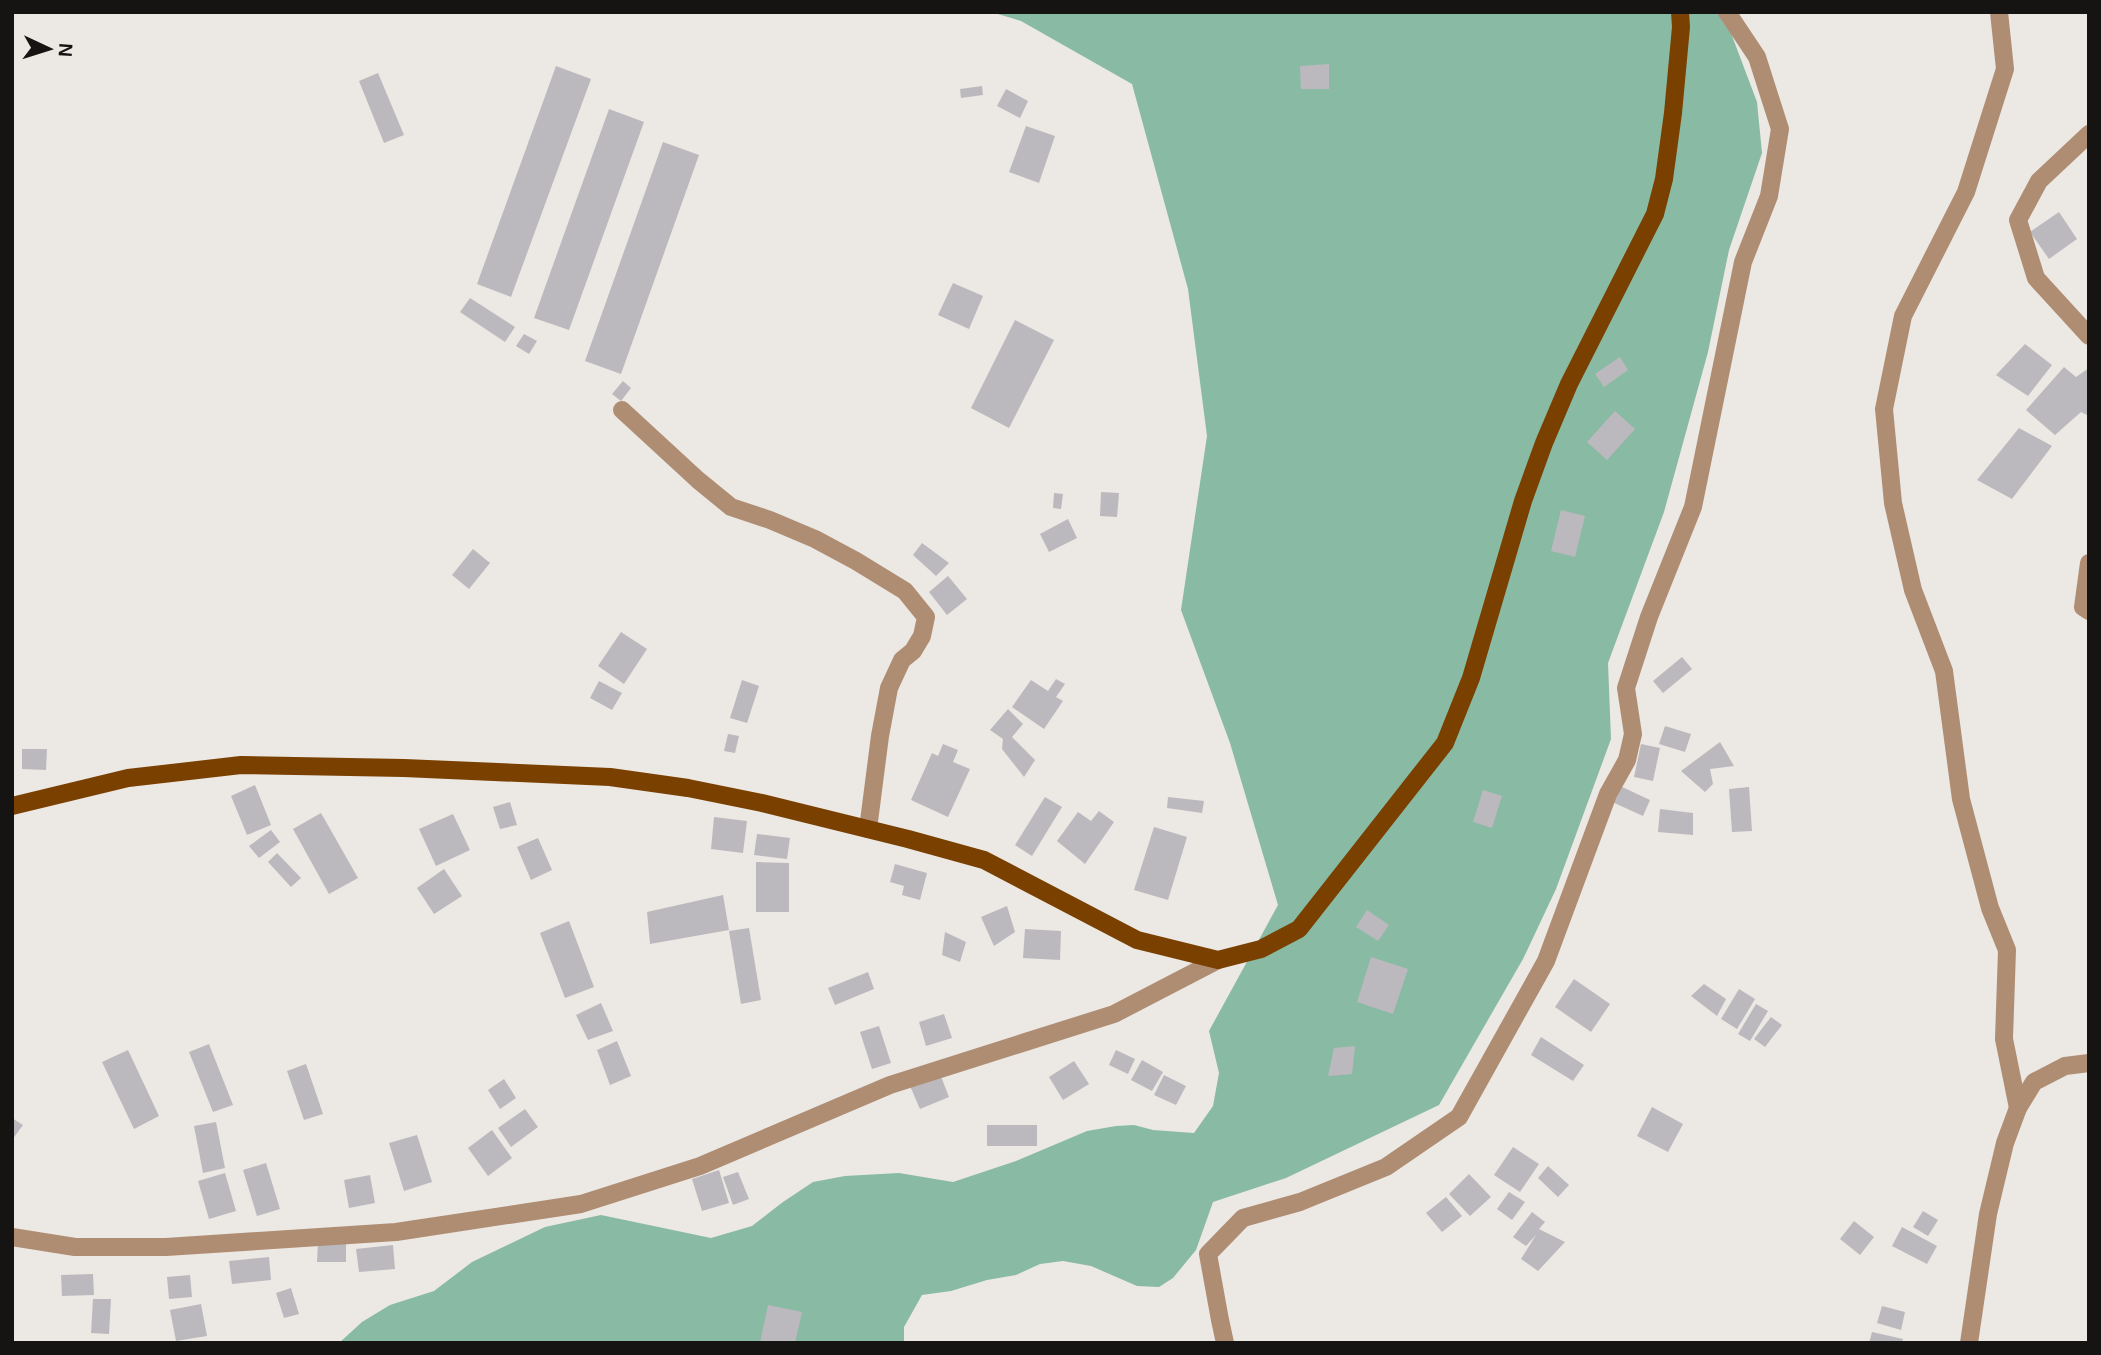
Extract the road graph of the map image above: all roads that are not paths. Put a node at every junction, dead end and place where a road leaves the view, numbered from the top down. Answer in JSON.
{"nodes":[{"id":1,"x":1680,"y":12,"type":"edge"},
{"id":2,"x":1727,"y":12,"type":"edge"},
{"id":3,"x":1999,"y":12,"type":"edge"},
{"id":4,"x":2089,"y":134,"type":"edge"},
{"id":5,"x":2089,"y":336,"type":"edge"},
{"id":6,"x":622,"y":410,"type":"dead end"},
{"id":7,"x":2089,"y":563,"type":"edge"},
{"id":8,"x":2089,"y":611,"type":"edge"},
{"id":9,"x":12,"y":806,"type":"edge"},
{"id":10,"x":868,"y":829,"type":"junction"},
{"id":11,"x":1218,"y":960,"type":"junction"},
{"id":12,"x":2089,"y":1063,"type":"edge"},
{"id":13,"x":2018,"y":1108,"type":"junction"},
{"id":14,"x":12,"y":1237,"type":"edge"},
{"id":15,"x":1226,"y":1343,"type":"edge"},
{"id":16,"x":1969,"y":1343,"type":"edge"}],
"edges":[{"from":1,"to":11,"type":"main road"},
{"from":2,"to":15,"type":"street"},
{"from":3,"to":13,"type":"street"},
{"from":4,"to":5,"type":"street"},
{"from":6,"to":10,"type":"street"},
{"from":7,"to":8,"type":"street"},
{"from":9,"to":10,"type":"main road"},
{"from":10,"to":11,"type":"main road"},
{"from":11,"to":14,"type":"street"},
{"from":12,"to":13,"type":"street"},
{"from":13,"to":16,"type":"street"}]}
